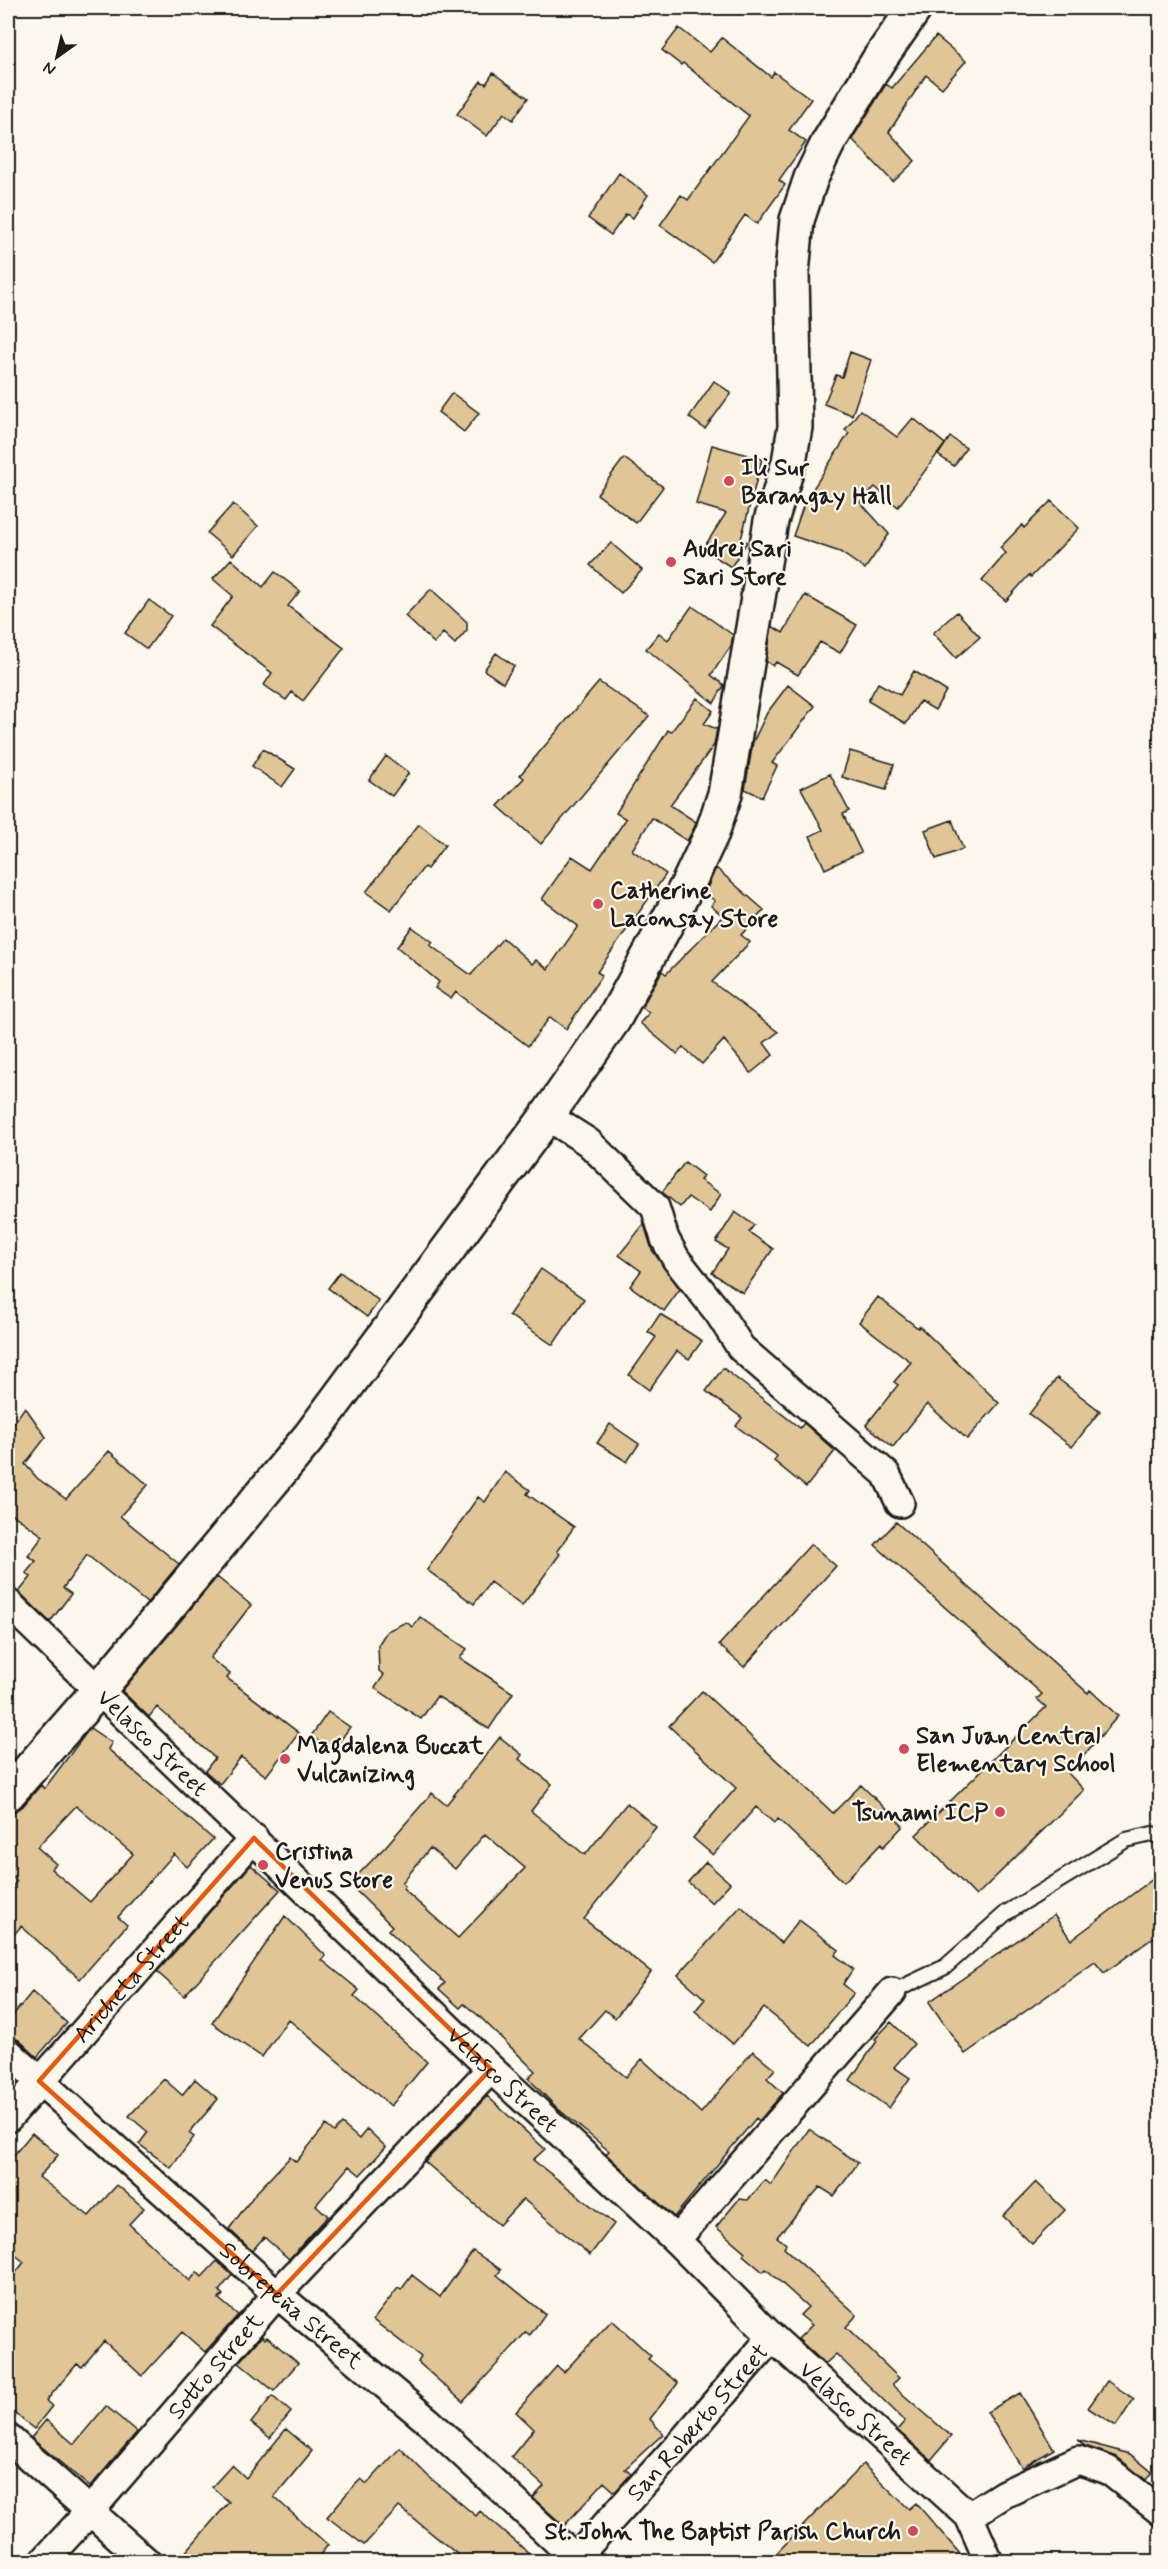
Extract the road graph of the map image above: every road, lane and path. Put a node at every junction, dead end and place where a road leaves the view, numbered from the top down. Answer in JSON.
{"nodes":[{"id":1,"x":915,"y":8,"type":"edge"},
{"id":2,"x":547,"y":1116,"type":"junction"},
{"id":3,"x":900,"y":1503,"type":"dead end"},
{"id":4,"x":8,"y":1603,"type":"edge"},
{"id":5,"x":98,"y":1691,"type":"junction"},
{"id":6,"x":8,"y":1794,"type":"edge"},
{"id":7,"x":1161,"y":1836,"type":"edge"},
{"id":8,"x":254,"y":1838,"type":"junction"},
{"id":9,"x":892,"y":1992,"type":"joint"},
{"id":10,"x":8,"y":2052,"type":"edge"},
{"id":11,"x":491,"y":2069,"type":"junction"},
{"id":12,"x":39,"y":2081,"type":"junction"},
{"id":13,"x":8,"y":2118,"type":"edge"},
{"id":14,"x":676,"y":2240,"type":"junction"},
{"id":15,"x":277,"y":2294,"type":"junction"},
{"id":16,"x":772,"y":2337,"type":"junction"},
{"id":17,"x":8,"y":2438,"type":"edge"},
{"id":18,"x":91,"y":2510,"type":"junction"},
{"id":19,"x":1161,"y":2511,"type":"edge"},
{"id":20,"x":969,"y":2516,"type":"junction"},
{"id":21,"x":575,"y":2560,"type":"edge"},
{"id":22,"x":43,"y":2562,"type":"edge"},
{"id":23,"x":147,"y":2562,"type":"edge"},
{"id":24,"x":989,"y":2562,"type":"edge"}],
"edges":[{"from":1,"to":2,"type":"street"},
{"from":2,"to":3,"type":"street"},
{"from":2,"to":5,"type":"street"},
{"from":4,"to":5,"type":"street","name":"Velasco Street"},
{"from":5,"to":6,"type":"street"},
{"from":5,"to":8,"type":"street","name":"Velasco Street"},
{"from":7,"to":9,"type":"lane"},
{"from":8,"to":11,"type":"street","name":"Velasco Street"},
{"from":8,"to":12,"type":"street","name":"Aricheta Street"},
{"from":9,"to":14,"type":"street"},
{"from":10,"to":12,"type":"street","name":"Sobrepeña Street"},
{"from":11,"to":14,"type":"street","name":"Velasco Street"},
{"from":11,"to":15,"type":"street","name":"Sotto Street"},
{"from":12,"to":13,"type":"street","name":"Aricheta Street"},
{"from":12,"to":15,"type":"street","name":"Sobrepeña Street"},
{"from":14,"to":16,"type":"street","name":"Velasco Street"},
{"from":15,"to":18,"type":"street","name":"Sotto Street"},
{"from":15,"to":21,"type":"street","name":"Sobrepeña Street"},
{"from":16,"to":20,"type":"street","name":"Velasco Street"},
{"from":16,"to":21,"type":"street","name":"San Roberto Street"},
{"from":17,"to":18,"type":"street"},
{"from":18,"to":22,"type":"street","name":"Sotto Street"},
{"from":18,"to":23,"type":"street"},
{"from":19,"to":20,"type":"street"},
{"from":20,"to":24,"type":"street","name":"Velasco Street"}]}
